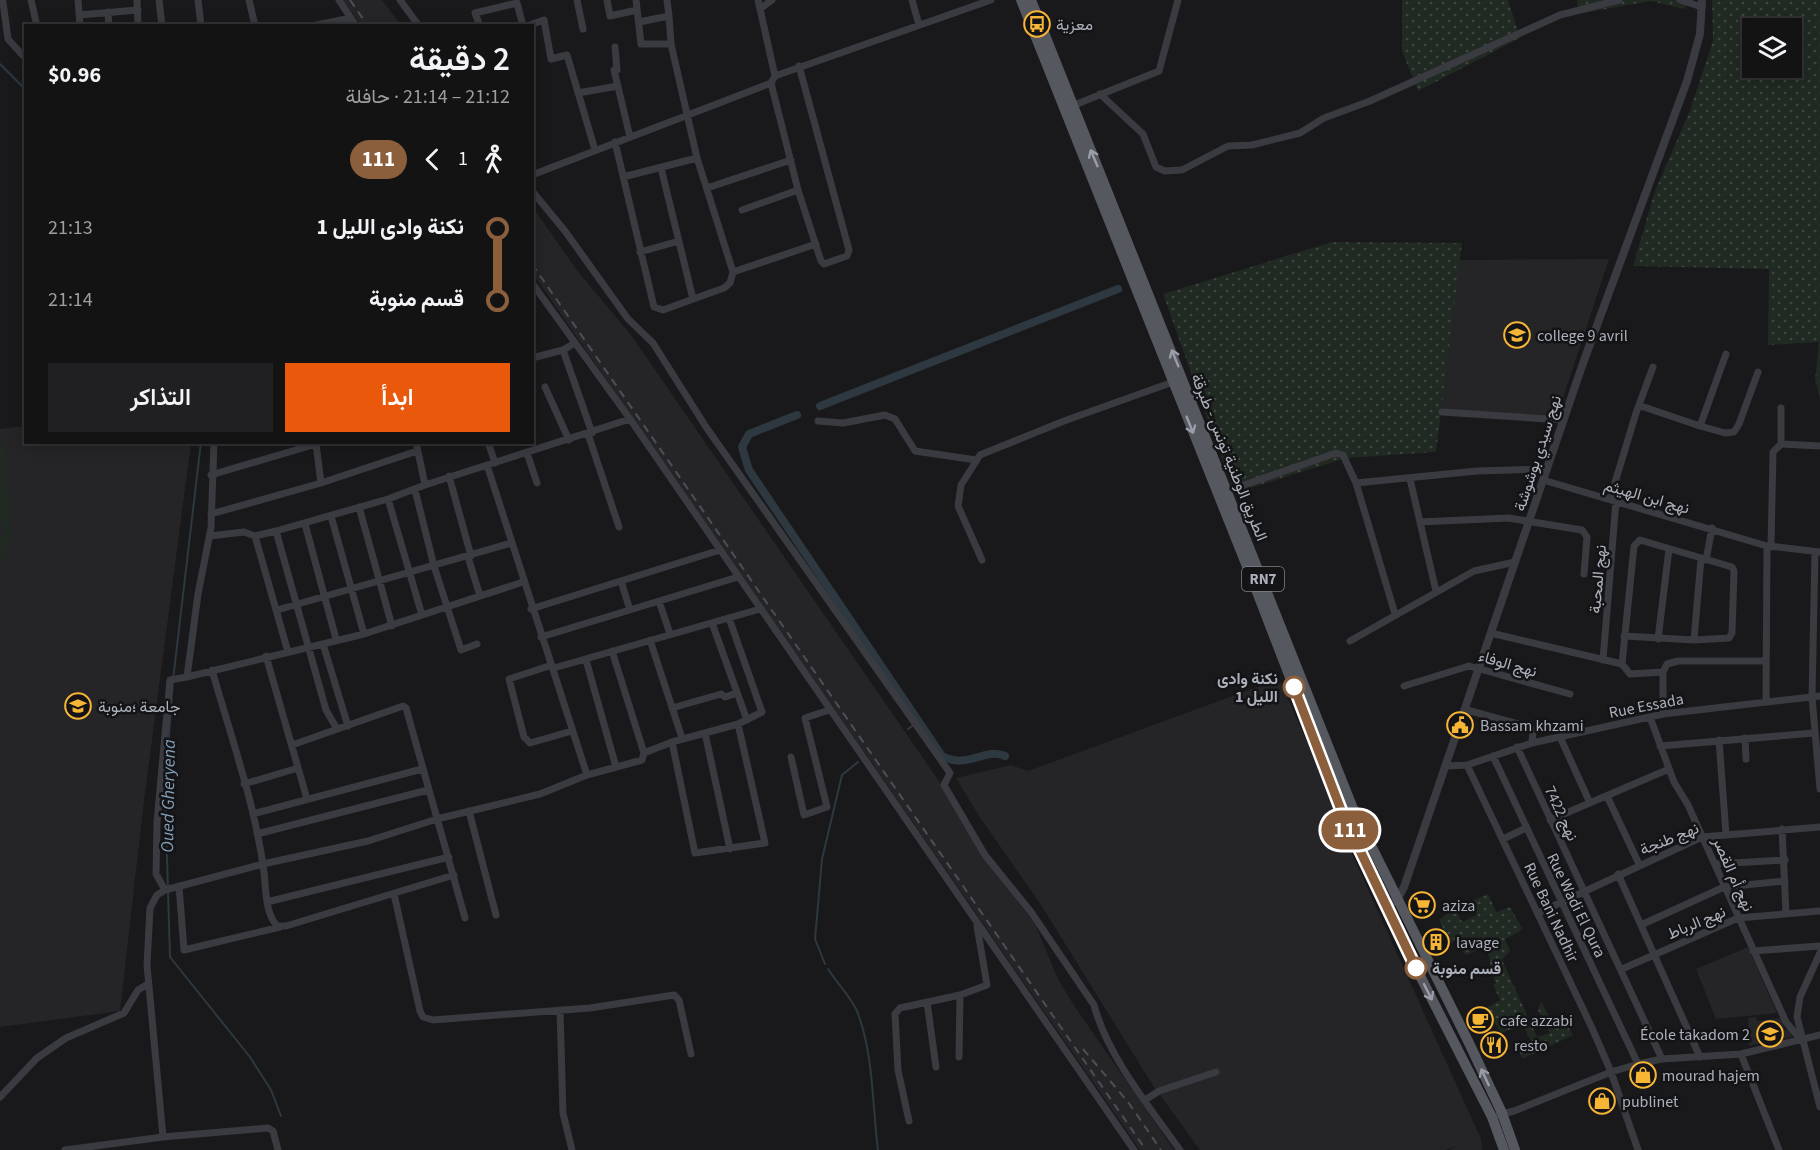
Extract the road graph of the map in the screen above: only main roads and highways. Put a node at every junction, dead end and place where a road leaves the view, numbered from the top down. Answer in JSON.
{"nodes":[{"id":1,"x":1021,"y":0,"type":"edge"},
{"id":2,"x":1031,"y":0,"type":"edge"},
{"id":3,"x":1068,"y":108,"type":"junction"},
{"id":4,"x":1234,"y":522,"type":"junction"},
{"id":5,"x":1497,"y":1115,"type":"junction"},
{"id":6,"x":1504,"y":1150,"type":"edge"},
{"id":7,"x":1515,"y":1150,"type":"edge"}],
"edges":[{"from":1,"to":3,"type":"main road","name":"الطريق الوطنية تونس - طبرقة","number":"RN7"},
{"from":2,"to":3,"type":"main road","name":"الطريق الوطنية تونس - طبرقة","number":"RN7"},
{"from":3,"to":4,"type":"main road","name":"الطريق الوطنية تونس - طبرقة","number":"RN7","one_way":true},
{"from":4,"to":3,"type":"main road","name":"الطريق الوطنية تونس - طبرقة","number":"RN7","one_way":true},
{"from":5,"to":4,"type":"main road","name":"الطريق الوطنية تونس - طبرقة","number":"RN7","one_way":true},
{"from":4,"to":5,"type":"main road","name":"الطريق الوطنية تونس - طبرقة","number":"RN7","one_way":true},
{"from":5,"to":6,"type":"main road","name":"الطريق الوطنية تونس - طبرقة","number":"RN7"},
{"from":5,"to":7,"type":"main road","name":"الطريق الوطنية تونس - طبرقة","number":"RN7"}]}
